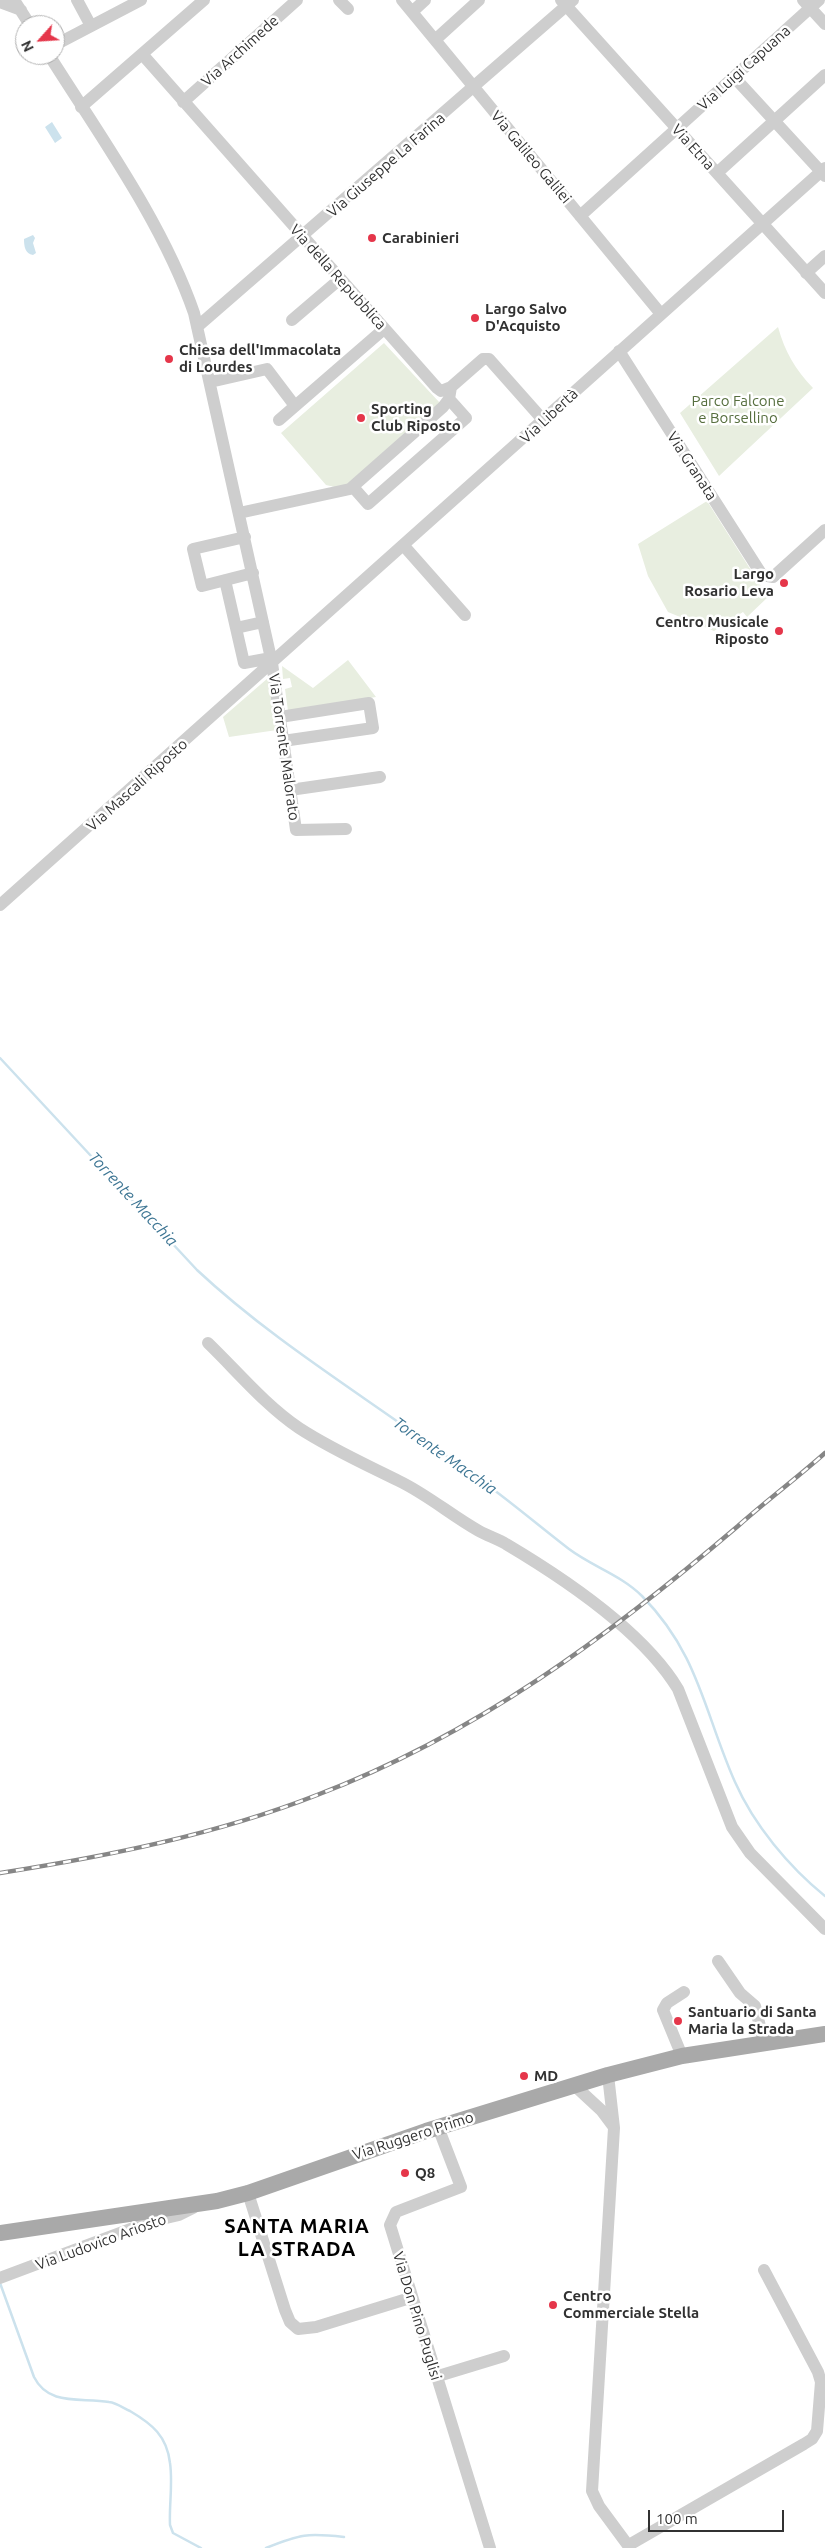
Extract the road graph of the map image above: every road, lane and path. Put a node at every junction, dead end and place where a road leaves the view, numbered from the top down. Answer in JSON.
{"nodes":[{"id":1,"x":77,"y":0,"type":"edge"},
{"id":2,"x":141,"y":0,"type":"edge"},
{"id":3,"x":204,"y":0,"type":"edge"},
{"id":4,"x":297,"y":0,"type":"edge"},
{"id":5,"x":402,"y":0,"type":"edge"},
{"id":6,"x":425,"y":0,"type":"edge"},
{"id":7,"x":479,"y":0,"type":"edge"},
{"id":8,"x":0,"y":2,"type":"edge"},
{"id":9,"x":567,"y":2,"type":"edge"},
{"id":10,"x":811,"y":3,"type":"edge"},
{"id":11,"x":18,"y":5,"type":"edge"},
{"id":12,"x":116,"y":6,"type":"edge"},
{"id":13,"x":412,"y":12,"type":"junction"},
{"id":14,"x":825,"y":24,"type":"edge"},
{"id":15,"x":91,"y":26,"type":"junction"},
{"id":16,"x":65,"y":40,"type":"edge"},
{"id":17,"x":435,"y":40,"type":"junction"},
{"id":18,"x":142,"y":54,"type":"junction"},
{"id":19,"x":55,"y":65,"type":"edge"},
{"id":20,"x":825,"y":75,"type":"edge"},
{"id":21,"x":734,"y":77,"type":"junction"},
{"id":22,"x":474,"y":88,"type":"junction"},
{"id":23,"x":183,"y":102,"type":"junction"},
{"id":24,"x":82,"y":107,"type":"junction"},
{"id":25,"x":774,"y":121,"type":"junction"},
{"id":26,"x":677,"y":128,"type":"junction"},
{"id":27,"x":824,"y":172,"type":"edge"},
{"id":28,"x":717,"y":173,"type":"junction"},
{"id":29,"x":580,"y":216,"type":"junction"},
{"id":30,"x":763,"y":223,"type":"junction"},
{"id":31,"x":302,"y":237,"type":"junction"},
{"id":32,"x":825,"y":256,"type":"edge"},
{"id":33,"x":806,"y":273,"type":"junction"},
{"id":34,"x":340,"y":279,"type":"junction"},
{"id":35,"x":825,"y":293,"type":"edge"},
{"id":36,"x":661,"y":314,"type":"junction"},
{"id":37,"x":292,"y":320,"type":"dead end"},
{"id":38,"x":197,"y":328,"type":"junction"},
{"id":39,"x":384,"y":329,"type":"junction"},
{"id":40,"x":619,"y":351,"type":"junction"},
{"id":41,"x":210,"y":382,"type":"junction"},
{"id":42,"x":450,"y":393,"type":"junction"},
{"id":43,"x":295,"y":406,"type":"junction"},
{"id":44,"x":279,"y":420,"type":"dead end"},
{"id":45,"x":544,"y":421,"type":"junction"},
{"id":46,"x":353,"y":487,"type":"junction"},
{"id":47,"x":240,"y":513,"type":"junction"},
{"id":48,"x":825,"y":530,"type":"edge"},
{"id":49,"x":245,"y":537,"type":"junction"},
{"id":50,"x":404,"y":546,"type":"junction"},
{"id":51,"x":253,"y":573,"type":"junction"},
{"id":52,"x":224,"y":580,"type":"junction"},
{"id":53,"x":465,"y":615,"type":"dead end"},
{"id":54,"x":263,"y":622,"type":"junction"},
{"id":55,"x":236,"y":628,"type":"junction"},
{"id":56,"x":272,"y":660,"type":"junction"},
{"id":57,"x":280,"y":716,"type":"junction"},
{"id":58,"x":284,"y":742,"type":"junction"},
{"id":59,"x":380,"y":777,"type":"dead end"},
{"id":60,"x":290,"y":790,"type":"junction"},
{"id":61,"x":346,"y":829,"type":"dead end"},
{"id":62,"x":0,"y":905,"type":"edge"},
{"id":63,"x":208,"y":1343,"type":"dead end"},
{"id":64,"x":825,"y":1929,"type":"edge"},
{"id":65,"x":718,"y":1961,"type":"dead end"},
{"id":66,"x":684,"y":1992,"type":"dead end"},
{"id":67,"x":825,"y":2034,"type":"edge"},
{"id":68,"x":764,"y":2043,"type":"junction"},
{"id":69,"x":682,"y":2056,"type":"junction"},
{"id":70,"x":608,"y":2075,"type":"junction"},
{"id":71,"x":574,"y":2084,"type":"junction"},
{"id":72,"x":438,"y":2127,"type":"junction"},
{"id":73,"x":614,"y":2128,"type":"junction"},
{"id":74,"x":248,"y":2193,"type":"junction"},
{"id":75,"x":200,"y":2204,"type":"junction"},
{"id":76,"x":0,"y":2234,"type":"edge"},
{"id":77,"x":764,"y":2270,"type":"dead end"},
{"id":78,"x":0,"y":2278,"type":"edge"},
{"id":79,"x":410,"y":2298,"type":"junction"},
{"id":80,"x":504,"y":2356,"type":"dead end"},
{"id":81,"x":435,"y":2377,"type":"junction"},
{"id":82,"x":629,"y":2547,"type":"edge"},
{"id":83,"x":490,"y":2548,"type":"edge"}],
"edges":[{"from":1,"to":15,"type":"street"},
{"from":2,"to":12,"type":"street"},
{"from":3,"to":18,"type":"street"},
{"from":4,"to":23,"type":"street","name":"Via Archimede"},
{"from":5,"to":13,"type":"street","name":"Via Galileo Galilei"},
{"from":6,"to":13,"type":"street"},
{"from":7,"to":17,"type":"street"},
{"from":8,"to":11,"type":"street"},
{"from":9,"to":22,"type":"street","name":"Via Giuseppe La Farina"},
{"from":9,"to":26,"type":"street","name":"Via Etna"},
{"from":10,"to":14,"type":"street"},
{"from":10,"to":21,"type":"street","name":"Via Luigi Capuana"},
{"from":12,"to":15,"type":"street"},
{"from":13,"to":17,"type":"street","name":"Via Galileo Galilei"},
{"from":15,"to":16,"type":"street"},
{"from":17,"to":22,"type":"street","name":"Via Galileo Galilei"},
{"from":18,"to":23,"type":"street","name":"Via della Repubblica"},
{"from":18,"to":24,"type":"street"},
{"from":19,"to":24,"type":"street","name":"Via Torrente Malorato"},
{"from":20,"to":25,"type":"street"},
{"from":21,"to":25,"type":"street"},
{"from":21,"to":26,"type":"street","name":"Via Luigi Capuana"},
{"from":22,"to":29,"type":"street","name":"Via Galileo Galilei"},
{"from":22,"to":31,"type":"street","name":"Via Giuseppe La Farina"},
{"from":23,"to":31,"type":"street","name":"Via della Repubblica"},
{"from":24,"to":38,"type":"street","name":"Via Torrente Malorato"},
{"from":25,"to":27,"type":"street"},
{"from":25,"to":28,"type":"street"},
{"from":26,"to":28,"type":"street","name":"Via Etna"},
{"from":26,"to":29,"type":"street","name":"Via Luigi Capuana"},
{"from":27,"to":30,"type":"street","name":"Via Libertà"},
{"from":28,"to":30,"type":"street","name":"Via Etna"},
{"from":29,"to":36,"type":"street","name":"Via Galileo Galilei"},
{"from":30,"to":33,"type":"street","name":"Via Etna"},
{"from":30,"to":36,"type":"street","name":"Via Libertà"},
{"from":31,"to":34,"type":"street","name":"Via della Repubblica"},
{"from":31,"to":38,"type":"street","name":"Via Giuseppe La Farina"},
{"from":32,"to":33,"type":"street"},
{"from":33,"to":35,"type":"street","name":"Via Etna"},
{"from":34,"to":37,"type":"street"},
{"from":34,"to":39,"type":"street","name":"Via della Repubblica"},
{"from":36,"to":40,"type":"street","name":"Via Libertà"},
{"from":38,"to":41,"type":"street","name":"Via Torrente Malorato"},
{"from":39,"to":42,"type":"street","name":"Via della Repubblica"},
{"from":39,"to":43,"type":"street"},
{"from":40,"to":45,"type":"street","name":"Via Libertà"},
{"from":40,"to":48,"type":"street","name":"Via Granata"},
{"from":41,"to":43,"type":"street"},
{"from":41,"to":47,"type":"street","name":"Via Torrente Malorato"},
{"from":42,"to":45,"type":"street"},
{"from":42,"to":46,"type":"street"},
{"from":42,"to":46,"type":"street"},
{"from":43,"to":44,"type":"street"},
{"from":45,"to":50,"type":"street","name":"Via Libertà"},
{"from":46,"to":47,"type":"street"},
{"from":47,"to":49,"type":"street","name":"Via Torrente Malorato"},
{"from":49,"to":51,"type":"street","name":"Via Torrente Malorato"},
{"from":49,"to":52,"type":"street"},
{"from":50,"to":53,"type":"street"},
{"from":50,"to":56,"type":"street","name":"Via Libertà"},
{"from":51,"to":52,"type":"street"},
{"from":51,"to":54,"type":"street","name":"Via Torrente Malorato"},
{"from":52,"to":55,"type":"street"},
{"from":54,"to":55,"type":"street"},
{"from":54,"to":56,"type":"street","name":"Via Torrente Malorato"},
{"from":55,"to":56,"type":"street"},
{"from":56,"to":57,"type":"street","name":"Via Torrente Malorato"},
{"from":56,"to":62,"type":"street","name":"Via Mascali Riposto"},
{"from":57,"to":58,"type":"street","name":"Via Torrente Malorato"},
{"from":57,"to":58,"type":"street"},
{"from":58,"to":60,"type":"street","name":"Via Torrente Malorato"},
{"from":59,"to":60,"type":"street"},
{"from":60,"to":61,"type":"street","name":"Via Torrente Malorato"},
{"from":63,"to":64,"type":"street"},
{"from":65,"to":68,"type":"street"},
{"from":66,"to":69,"type":"street"},
{"from":67,"to":68,"type":"main road","name":"Via Ruggero Primo"},
{"from":68,"to":69,"type":"main road","name":"Via Ruggero Primo"},
{"from":69,"to":70,"type":"main road","name":"Via Ruggero Primo"},
{"from":70,"to":71,"type":"main road","name":"Via Ruggero Primo"},
{"from":70,"to":73,"type":"street"},
{"from":71,"to":72,"type":"main road","name":"Via Ruggero Primo"},
{"from":71,"to":73,"type":"street"},
{"from":72,"to":74,"type":"main road","name":"Via Ruggero Primo"},
{"from":72,"to":79,"type":"street","name":"Via Don Pino Puglisi"},
{"from":73,"to":82,"type":"street"},
{"from":74,"to":75,"type":"main road","name":"Via Ruggero Primo"},
{"from":74,"to":79,"type":"street"},
{"from":75,"to":76,"type":"main road","name":"Via Ruggero Primo"},
{"from":75,"to":78,"type":"street","name":"Via Ludovico Ariosto"},
{"from":77,"to":82,"type":"street"},
{"from":79,"to":81,"type":"street","name":"Via Don Pino Puglisi"},
{"from":80,"to":81,"type":"street"},
{"from":81,"to":83,"type":"street","name":"Via Don Pino Puglisi"}]}
